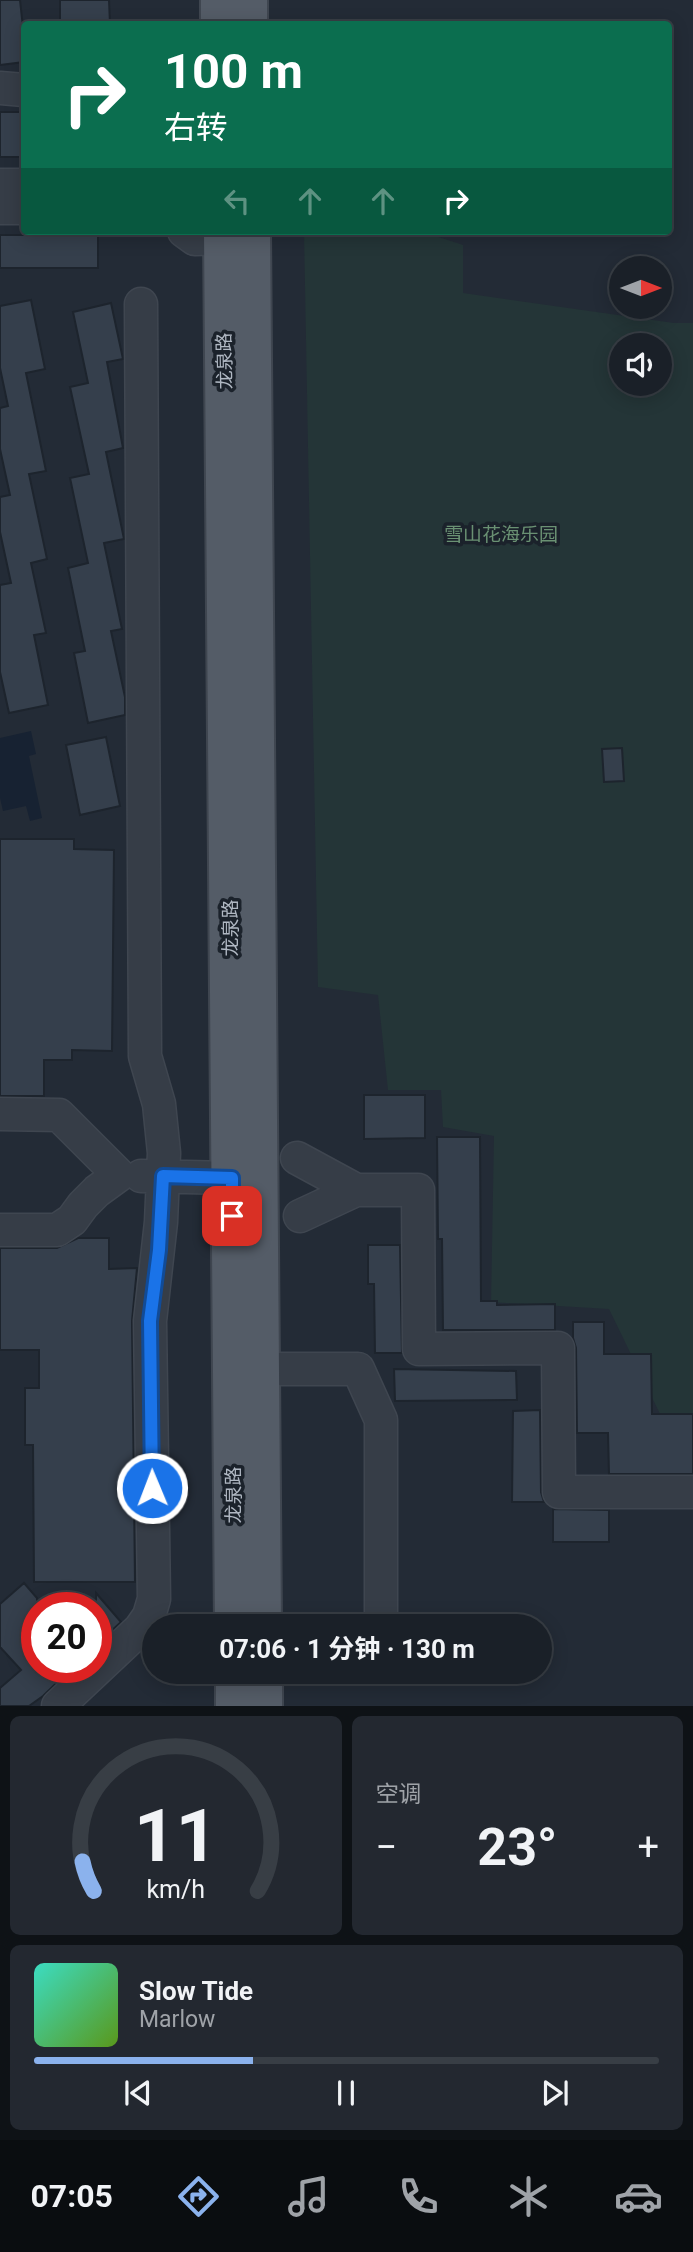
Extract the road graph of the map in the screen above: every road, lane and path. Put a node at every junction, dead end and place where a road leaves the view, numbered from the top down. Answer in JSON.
{"nodes":[{"id":1,"x":220,"y":0,"type":"edge"},
{"id":2,"x":248,"y":0,"type":"edge"},
{"id":3,"x":220,"y":21,"type":"edge"},
{"id":4,"x":248,"y":21,"type":"edge"},
{"id":5,"x":0,"y":88,"type":"edge"},
{"id":6,"x":21,"y":90,"type":"edge"},
{"id":7,"x":0,"y":184,"type":"edge"},
{"id":8,"x":21,"y":184,"type":"edge"},
{"id":9,"x":0,"y":208,"type":"edge"},
{"id":10,"x":21,"y":208,"type":"edge"},
{"id":11,"x":190,"y":235,"type":"edge"},
{"id":12,"x":220,"y":235,"type":"edge"},
{"id":13,"x":232,"y":235,"type":"edge"},
{"id":14,"x":232,"y":235,"type":"edge"},
{"id":15,"x":141,"y":304,"type":"dead end"},
{"id":16,"x":0,"y":1114,"type":"edge"},
{"id":17,"x":298,"y":1157,"type":"dead end"},
{"id":18,"x":119,"y":1175,"type":"junction"},
{"id":19,"x":163,"y":1176,"type":"junction"},
{"id":20,"x":232,"y":1178,"type":"junction"},
{"id":21,"x":356,"y":1190,"type":"junction"},
{"id":22,"x":300,"y":1216,"type":"dead end"},
{"id":23,"x":0,"y":1230,"type":"edge"},
{"id":24,"x":261,"y":1369,"type":"junction"},
{"id":25,"x":693,"y":1492,"type":"edge"},
{"id":26,"x":234,"y":1614,"type":"edge"},
{"id":27,"x":262,"y":1614,"type":"edge"},
{"id":28,"x":380,"y":1614,"type":"edge"},
{"id":29,"x":235,"y":1684,"type":"edge"},
{"id":30,"x":263,"y":1684,"type":"edge"},
{"id":31,"x":58,"y":1706,"type":"edge"},
{"id":32,"x":235,"y":1706,"type":"edge"},
{"id":33,"x":263,"y":1706,"type":"edge"}],
"edges":[{"from":1,"to":3,"type":"main road"},
{"from":2,"to":4,"type":"main road"},
{"from":5,"to":6,"type":"street"},
{"from":7,"to":8,"type":"street"},
{"from":9,"to":10,"type":"street"},
{"from":11,"to":12,"type":"street"},
{"from":13,"to":20,"type":"main road","name":"龙泉路"},
{"from":14,"to":24,"type":"main road","name":"龙泉路"},
{"from":15,"to":19,"type":"street"},
{"from":16,"to":18,"type":"street"},
{"from":17,"to":21,"type":"street"},
{"from":18,"to":19,"type":"street"},
{"from":18,"to":23,"type":"street"},
{"from":19,"to":20,"type":"street"},
{"from":19,"to":31,"type":"street"},
{"from":20,"to":26,"type":"main road","name":"龙泉路"},
{"from":21,"to":22,"type":"street"},
{"from":21,"to":25,"type":"street"},
{"from":24,"to":27,"type":"main road","name":"龙泉路"},
{"from":24,"to":28,"type":"street"},
{"from":29,"to":32,"type":"main road"},
{"from":30,"to":33,"type":"main road"}]}
